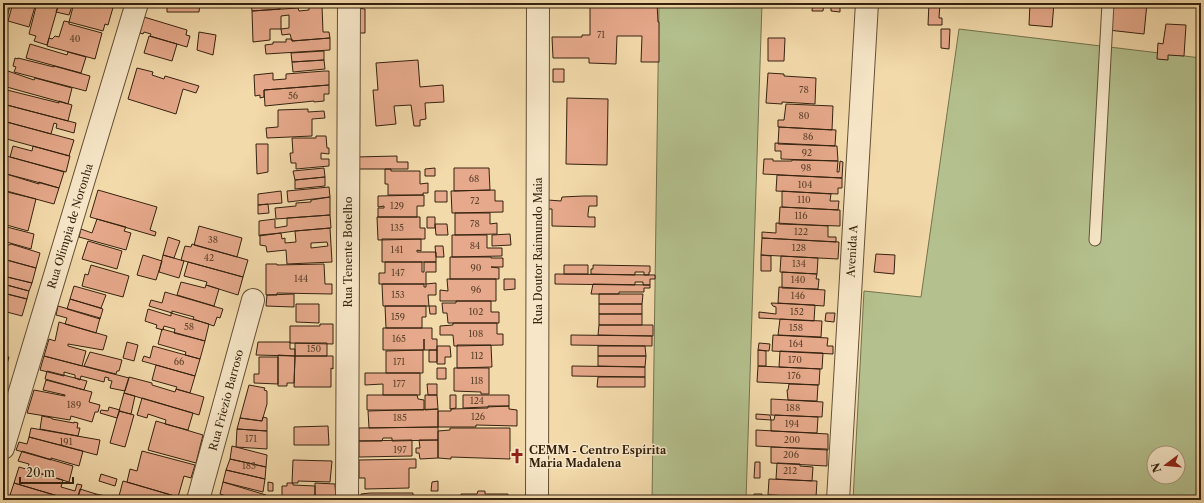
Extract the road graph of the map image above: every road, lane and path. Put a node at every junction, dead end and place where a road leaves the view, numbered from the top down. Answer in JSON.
{"nodes":[{"id":1,"x":137,"y":3,"type":"edge"},
{"id":2,"x":349,"y":3,"type":"edge"},
{"id":3,"x":538,"y":3,"type":"edge"},
{"id":4,"x":867,"y":3,"type":"edge"},
{"id":5,"x":1108,"y":3,"type":"edge"},
{"id":6,"x":1095,"y":240,"type":"dead end"},
{"id":7,"x":253,"y":300,"type":"dead end"},
{"id":8,"x":3,"y":448,"type":"edge"},
{"id":9,"x":198,"y":500,"type":"edge"},
{"id":10,"x":347,"y":500,"type":"edge"},
{"id":11,"x":537,"y":500,"type":"edge"},
{"id":12,"x":838,"y":500,"type":"edge"}],
"edges":[{"from":1,"to":8,"type":"street","name":"Rua Olímpia de Noronha"},
{"from":2,"to":10,"type":"street","name":"Rua Tenente Botelho"},
{"from":3,"to":11,"type":"street","name":"Rua Doutor Raimundo Maia"},
{"from":4,"to":12,"type":"street","name":"Avenida A"},
{"from":5,"to":6,"type":"lane"},
{"from":7,"to":9,"type":"street","name":"Rua Friezio Barroso"}]}
